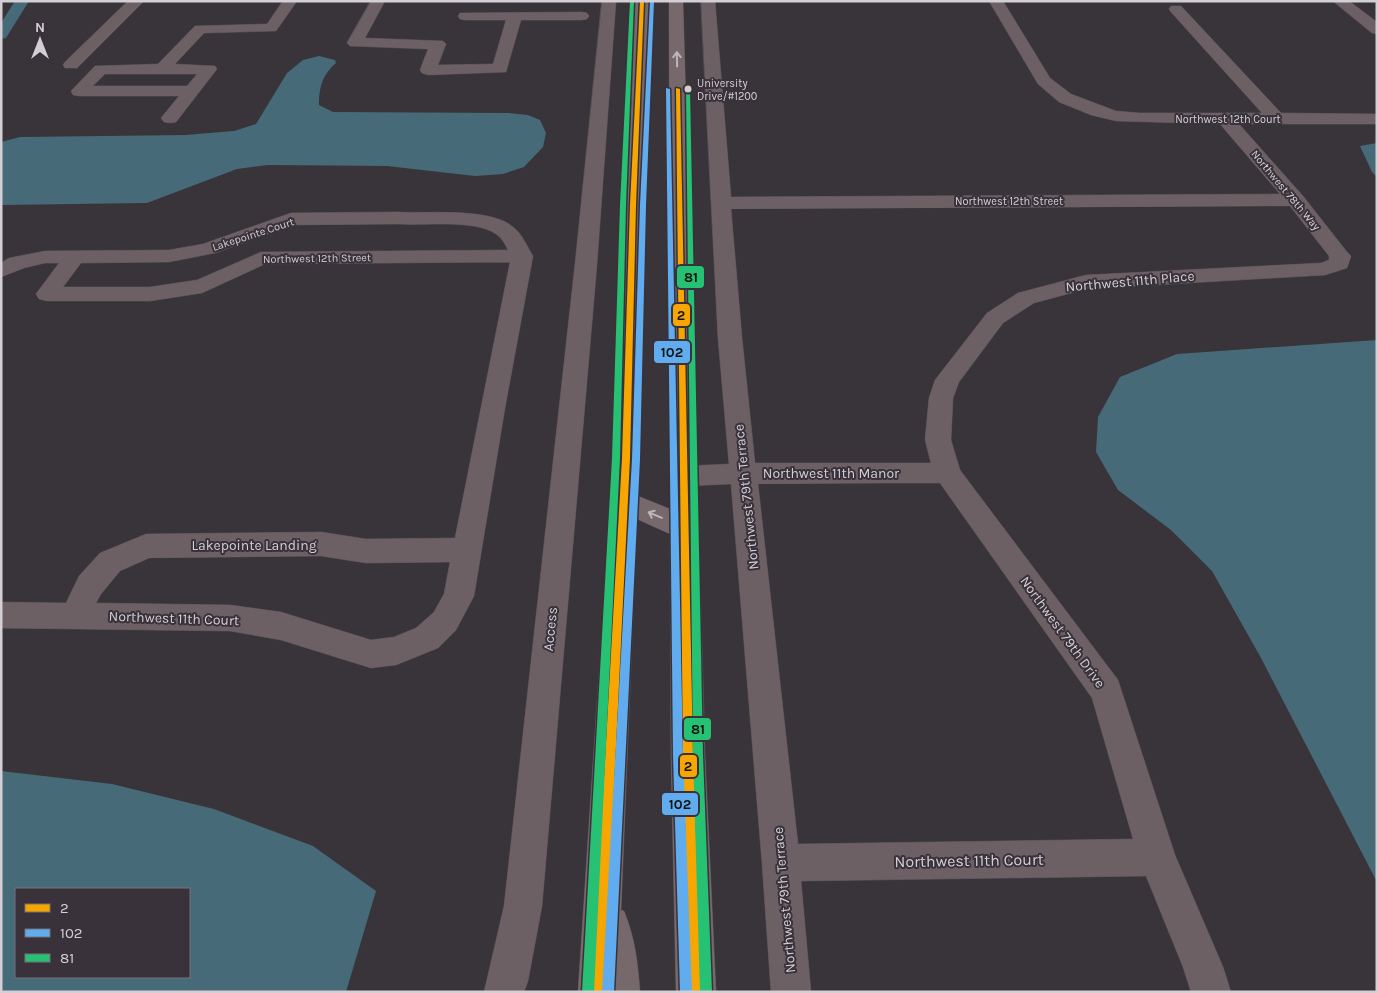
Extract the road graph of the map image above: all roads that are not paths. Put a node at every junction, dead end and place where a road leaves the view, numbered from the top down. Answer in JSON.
{"nodes":[{"id":1,"x":137,"y":1,"type":"edge"},
{"id":2,"x":290,"y":1,"type":"edge"},
{"id":3,"x":378,"y":1,"type":"edge"},
{"id":4,"x":469,"y":1,"type":"edge"},
{"id":5,"x":609,"y":1,"type":"edge"},
{"id":6,"x":642,"y":1,"type":"edge"},
{"id":7,"x":676,"y":1,"type":"edge"},
{"id":8,"x":708,"y":1,"type":"edge"},
{"id":9,"x":996,"y":1,"type":"edge"},
{"id":10,"x":1340,"y":1,"type":"edge"},
{"id":11,"x":1176,"y":9,"type":"dead end"},
{"id":12,"x":515,"y":16,"type":"junction"},
{"id":13,"x":582,"y":16,"type":"dead end"},
{"id":14,"x":1377,"y":30,"type":"edge"},
{"id":15,"x":438,"y":44,"type":"junction"},
{"id":16,"x":454,"y":44,"type":"dead end"},
{"id":17,"x":71,"y":65,"type":"dead end"},
{"id":18,"x":162,"y":69,"type":"junction"},
{"id":19,"x":191,"y":91,"type":"junction"},
{"id":20,"x":170,"y":118,"type":"dead end"},
{"id":21,"x":1225,"y":119,"type":"junction"},
{"id":22,"x":1277,"y":119,"type":"junction"},
{"id":23,"x":1377,"y":119,"type":"edge"},
{"id":24,"x":1296,"y":200,"type":"junction"},
{"id":25,"x":722,"y":203,"type":"junction"},
{"id":26,"x":75,"y":256,"type":"junction"},
{"id":27,"x":522,"y":256,"type":"junction"},
{"id":28,"x":1339,"y":263,"type":"joint"},
{"id":29,"x":1,"y":271,"type":"edge"},
{"id":30,"x":941,"y":398,"type":"joint"},
{"id":31,"x":744,"y":472,"type":"junction"},
{"id":32,"x":947,"y":473,"type":"junction"},
{"id":33,"x":685,"y":476,"type":"junction"},
{"id":34,"x":624,"y":502,"type":"junction"},
{"id":35,"x":686,"y":528,"type":"junction"},
{"id":36,"x":466,"y":550,"type":"junction"},
{"id":37,"x":1,"y":615,"type":"edge"},
{"id":38,"x":75,"y":615,"type":"junction"},
{"id":39,"x":1157,"y":857,"type":"junction"},
{"id":40,"x":781,"y":863,"type":"junction"},
{"id":41,"x":602,"y":892,"type":"junction"},
{"id":42,"x":504,"y":992,"type":"edge"},
{"id":43,"x":598,"y":992,"type":"edge"},
{"id":44,"x":620,"y":992,"type":"edge"},
{"id":45,"x":696,"y":992,"type":"edge"},
{"id":46,"x":791,"y":992,"type":"edge"},
{"id":47,"x":1211,"y":992,"type":"edge"}],
"edges":[{"from":1,"to":17,"type":"street"},
{"from":2,"to":18,"type":"street"},
{"from":3,"to":15,"type":"street"},
{"from":4,"to":12,"type":"street"},
{"from":5,"to":42,"type":"street","name":"Access"},
{"from":6,"to":34,"type":"main road"},
{"from":33,"to":7,"type":"main road","one_way":true},
{"from":8,"to":25,"type":"street","name":"Northwest 79th Terrace"},
{"from":9,"to":21,"type":"street","name":"Northwest 12th Court"},
{"from":10,"to":14,"type":"street"},
{"from":11,"to":22,"type":"street"},
{"from":12,"to":13,"type":"street"},
{"from":12,"to":15,"type":"street"},
{"from":15,"to":16,"type":"street"},
{"from":18,"to":19,"type":"street"},
{"from":18,"to":19,"type":"street"},
{"from":19,"to":20,"type":"street"},
{"from":21,"to":22,"type":"street","name":"Northwest 12th Court"},
{"from":21,"to":24,"type":"street","name":"Northwest 78th Way"},
{"from":22,"to":23,"type":"street","name":"Northwest 12th Court"},
{"from":24,"to":25,"type":"street","name":"Northwest 12th Street"},
{"from":24,"to":28,"type":"street","name":"Northwest 78th Way"},
{"from":25,"to":31,"type":"street","name":"Northwest 79th Terrace"},
{"from":26,"to":27,"type":"street","name":"Lakepointe Court"},
{"from":26,"to":27,"type":"street","name":"Northwest 12th Street"},
{"from":26,"to":29,"type":"street","name":"Lakepointe Court"},
{"from":27,"to":36,"type":"street"},
{"from":28,"to":30,"type":"street","name":"Northwest 11th Place"},
{"from":30,"to":32,"type":"street","name":"Northwest 79th Drive"},
{"from":31,"to":32,"type":"street","name":"Northwest 11th Manor"},
{"from":31,"to":33,"type":"street","name":"Northwest 11th Manor"},
{"from":31,"to":40,"type":"street","name":"Northwest 79th Terrace"},
{"from":32,"to":39,"type":"street","name":"Northwest 79th Drive"},
{"from":33,"to":35,"type":"main road"},
{"from":35,"to":34,"type":"main road","one_way":true},
{"from":34,"to":41,"type":"main road"},
{"from":35,"to":45,"type":"main road"},
{"from":36,"to":38,"type":"street","name":"Lakepointe Landing"},
{"from":36,"to":38,"type":"street","name":"Northwest 11th Court"},
{"from":37,"to":38,"type":"street","name":"Northwest 11th Court"},
{"from":39,"to":40,"type":"street","name":"Northwest 11th Court"},
{"from":39,"to":47,"type":"street","name":"Northwest 79th Drive"},
{"from":40,"to":46,"type":"street","name":"Northwest 79th Terrace"},
{"from":41,"to":43,"type":"main road"},
{"from":41,"to":44,"type":"main road"}]}
